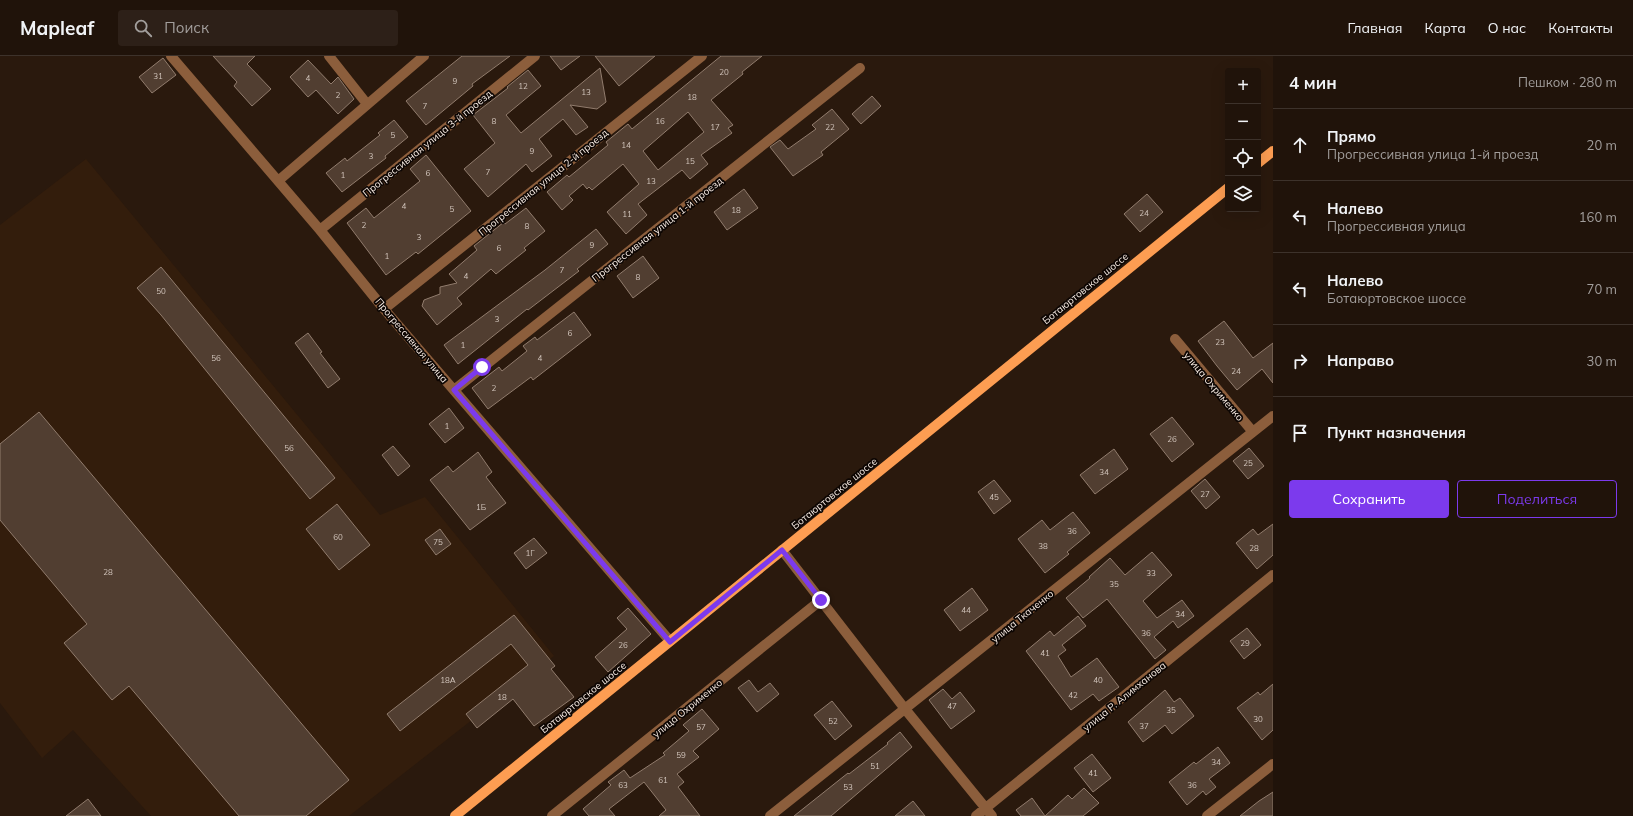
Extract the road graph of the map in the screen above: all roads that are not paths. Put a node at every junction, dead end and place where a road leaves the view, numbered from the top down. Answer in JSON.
{"nodes":[{"id":1,"x":171,"y":56,"type":"edge"},
{"id":2,"x":329,"y":56,"type":"edge"},
{"id":3,"x":424,"y":56,"type":"edge"},
{"id":4,"x":535,"y":56,"type":"edge"},
{"id":5,"x":702,"y":56,"type":"edge"},
{"id":6,"x":860,"y":68,"type":"dead end"},
{"id":7,"x":367,"y":104,"type":"junction"},
{"id":8,"x":1273,"y":151,"type":"edge"},
{"id":9,"x":1261,"y":161,"type":"edge"},
{"id":10,"x":278,"y":181,"type":"junction"},
{"id":11,"x":1225,"y":190,"type":"edge"},
{"id":12,"x":320,"y":230,"type":"junction"},
{"id":13,"x":384,"y":309,"type":"junction"},
{"id":14,"x":1175,"y":339,"type":"dead end"},
{"id":15,"x":454,"y":390,"type":"junction"},
{"id":16,"x":1273,"y":416,"type":"edge"},
{"id":17,"x":1253,"y":432,"type":"junction"},
{"id":18,"x":782,"y":550,"type":"junction"},
{"id":19,"x":1273,"y":575,"type":"edge"},
{"id":20,"x":821,"y":600,"type":"junction"},
{"id":21,"x":670,"y":642,"type":"junction"},
{"id":22,"x":905,"y":709,"type":"junction"},
{"id":23,"x":1273,"y":764,"type":"edge"},
{"id":24,"x":989,"y":812,"type":"edge"},
{"id":25,"x":455,"y":816,"type":"edge"},
{"id":26,"x":552,"y":816,"type":"edge"},
{"id":27,"x":770,"y":816,"type":"edge"},
{"id":28,"x":976,"y":816,"type":"edge"},
{"id":29,"x":1207,"y":816,"type":"edge"}],
"edges":[{"from":1,"to":10,"type":"street","name":"Прогрессивная улица"},
{"from":2,"to":7,"type":"street"},
{"from":3,"to":7,"type":"street"},
{"from":4,"to":12,"type":"street","name":"Прогрессивная улица 3-й проезд"},
{"from":5,"to":13,"type":"street","name":"Прогрессивная улица 2-й проезд"},
{"from":6,"to":15,"type":"street","name":"Прогрессивная улица 1-й проезд"},
{"from":7,"to":10,"type":"street"},
{"from":8,"to":9,"type":"main road"},
{"from":10,"to":12,"type":"street","name":"Прогрессивная улица"},
{"from":11,"to":18,"type":"main road","name":"Ботаюртовское шоссе"},
{"from":12,"to":13,"type":"street","name":"Прогрессивная улица"},
{"from":13,"to":15,"type":"street","name":"Прогрессивная улица"},
{"from":14,"to":17,"type":"street","name":"улица Охрименко"},
{"from":15,"to":21,"type":"street","name":"Прогрессивная улица"},
{"from":16,"to":17,"type":"street","name":"улица Ткаченко"},
{"from":17,"to":22,"type":"street","name":"улица Ткаченко"},
{"from":18,"to":20,"type":"street"},
{"from":18,"to":21,"type":"main road","name":"Ботаюртовское шоссе"},
{"from":19,"to":24,"type":"street","name":"улица Р. Алимханова"},
{"from":20,"to":22,"type":"street"},
{"from":20,"to":26,"type":"street","name":"улица Охрименко"},
{"from":21,"to":25,"type":"main road","name":"Ботаюртовское шоссе"},
{"from":22,"to":24,"type":"street"},
{"from":22,"to":27,"type":"street","name":"улица Ткаченко"},
{"from":23,"to":29,"type":"street"},
{"from":24,"to":28,"type":"street","name":"улица Р. Алимханова"}]}
